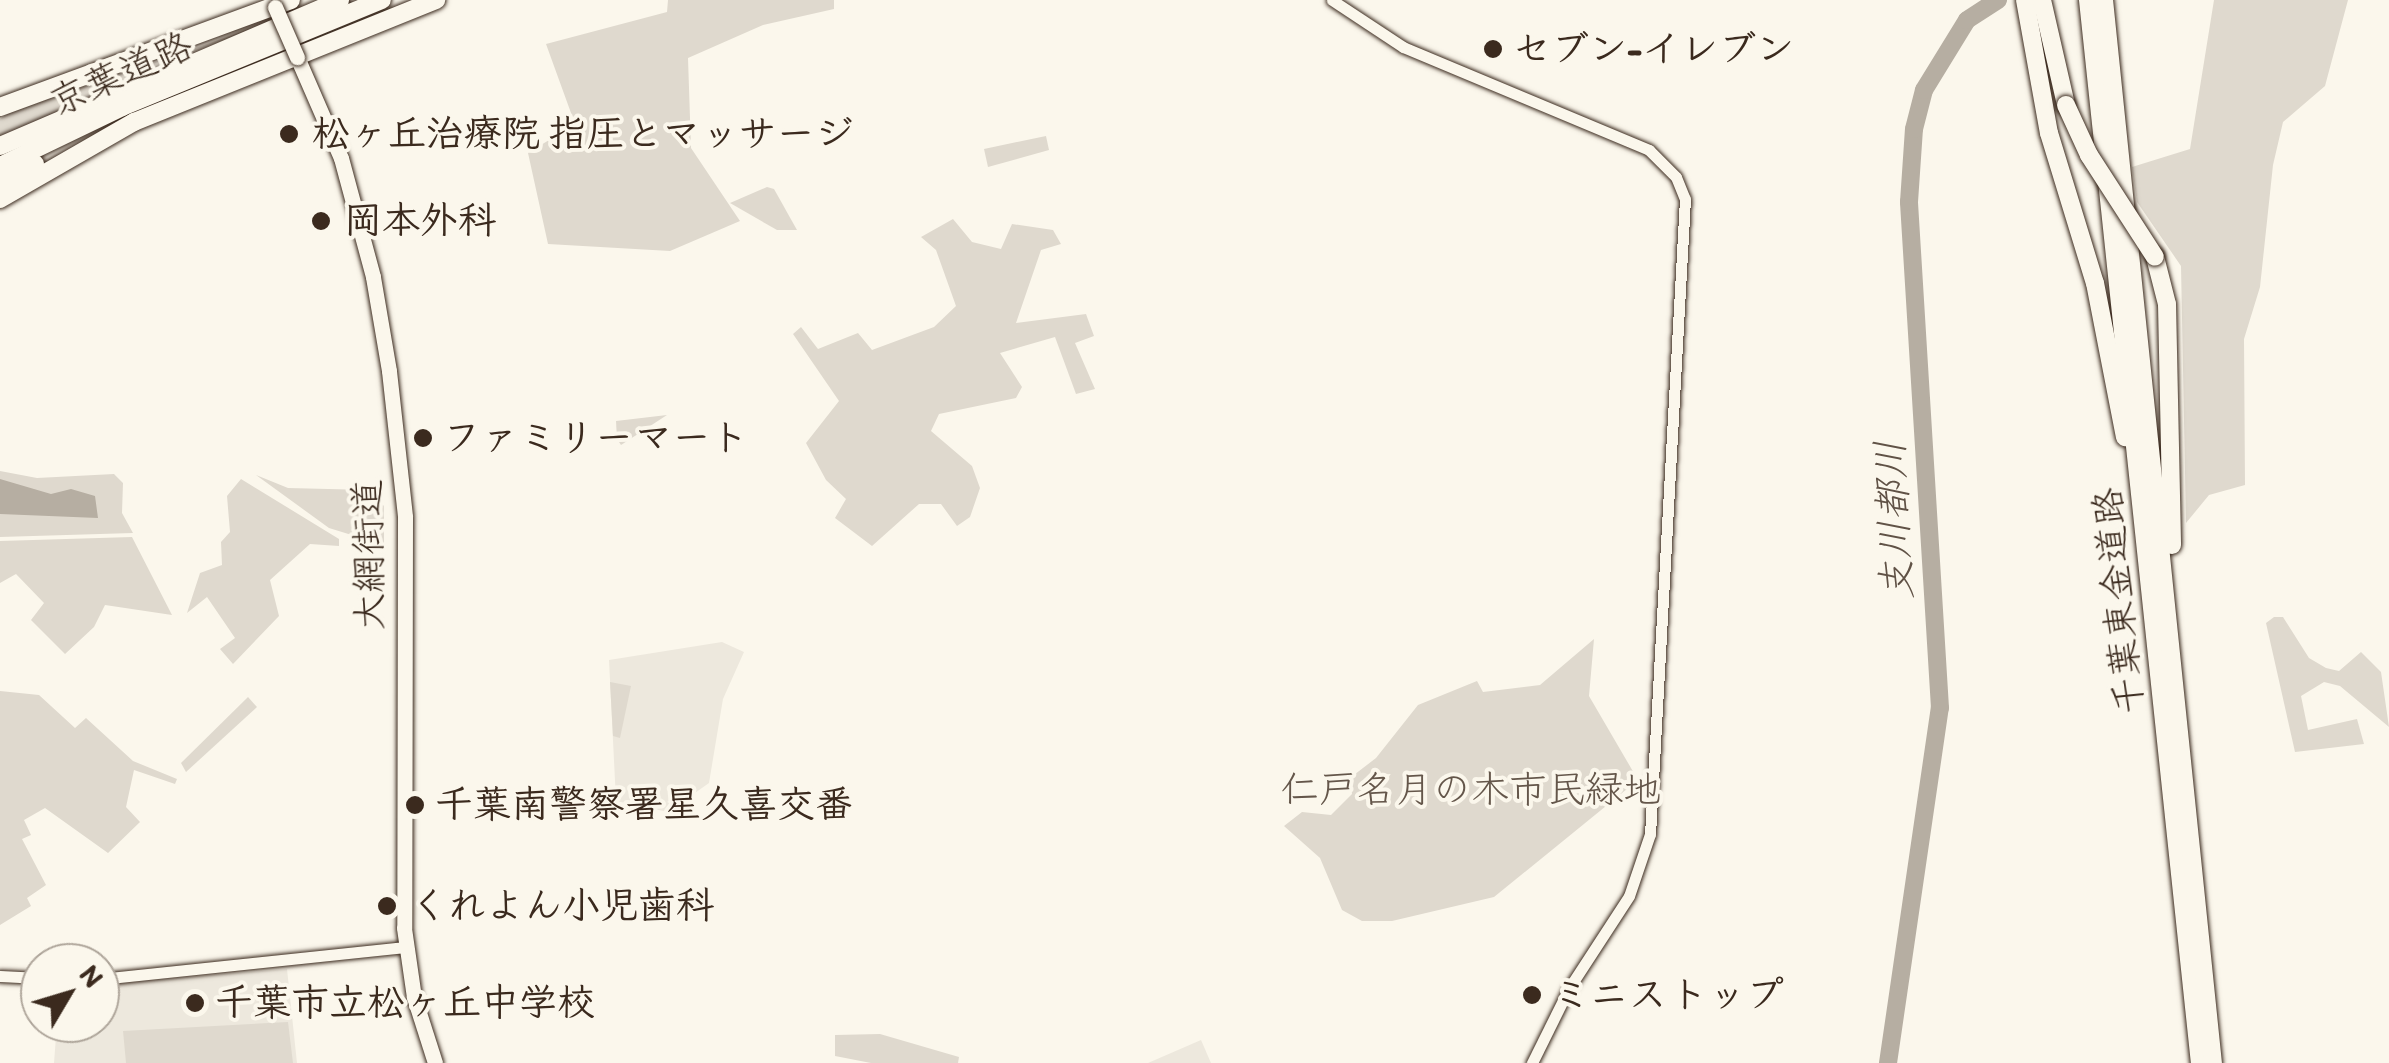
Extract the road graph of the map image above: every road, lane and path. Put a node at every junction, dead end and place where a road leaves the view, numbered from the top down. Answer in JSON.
{"nodes":[{"id":1,"x":340,"y":0,"type":"edge"},
{"id":2,"x":382,"y":0,"type":"edge"},
{"id":3,"x":436,"y":0,"type":"edge"},
{"id":4,"x":1332,"y":0,"type":"edge"},
{"id":5,"x":2042,"y":0,"type":"edge"},
{"id":6,"x":2056,"y":0,"type":"edge"},
{"id":7,"x":2079,"y":0,"type":"edge"},
{"id":8,"x":2088,"y":0,"type":"edge"},
{"id":9,"x":2104,"y":0,"type":"edge"},
{"id":10,"x":279,"y":2,"type":"edge"},
{"id":11,"x":2026,"y":9,"type":"edge"},
{"id":12,"x":298,"y":57,"type":"junction"},
{"id":13,"x":2066,"y":105,"type":"junction"},
{"id":14,"x":0,"y":107,"type":"edge"},
{"id":15,"x":2102,"y":132,"type":"junction"},
{"id":16,"x":91,"y":142,"type":"junction"},
{"id":17,"x":0,"y":146,"type":"edge"},
{"id":18,"x":0,"y":166,"type":"edge"},
{"id":19,"x":0,"y":182,"type":"edge"},
{"id":20,"x":0,"y":199,"type":"edge"},
{"id":21,"x":2144,"y":534,"type":"junction"},
{"id":22,"x":2183,"y":748,"type":"junction"},
{"id":23,"x":405,"y":947,"type":"junction"},
{"id":24,"x":120,"y":978,"type":"edge"},
{"id":25,"x":435,"y":1063,"type":"edge"},
{"id":26,"x":1532,"y":1063,"type":"edge"},
{"id":27,"x":2200,"y":1063,"type":"edge"},
{"id":28,"x":2213,"y":1063,"type":"edge"}],
"edges":[{"from":1,"to":17,"type":"highway","name":"京葉道路"},
{"from":2,"to":18,"type":"highway","name":"京葉道路"},
{"from":3,"to":12,"type":"highway"},
{"from":4,"to":26,"type":"street"},
{"from":5,"to":13,"type":"highway"},
{"from":6,"to":13,"type":"highway"},
{"from":7,"to":15,"type":"highway"},
{"from":8,"to":15,"type":"highway"},
{"from":9,"to":22,"type":"highway"},
{"from":10,"to":12,"type":"main road","name":"大網街道","bridge":true},
{"from":10,"to":14,"type":"highway"},
{"from":11,"to":21,"type":"highway"},
{"from":12,"to":16,"type":"highway"},
{"from":12,"to":23,"type":"main road","name":"大網街道"},
{"from":13,"to":22,"type":"highway","bridge":true},
{"from":15,"to":21,"type":"highway","name":"千葉東金道路"},
{"from":16,"to":19,"type":"highway"},
{"from":16,"to":20,"type":"highway"},
{"from":21,"to":27,"type":"highway","name":"千葉東金道路"},
{"from":22,"to":28,"type":"highway","name":"千葉東金道路"},
{"from":23,"to":24,"type":"street"},
{"from":23,"to":25,"type":"main road","name":"大網街道"}]}
